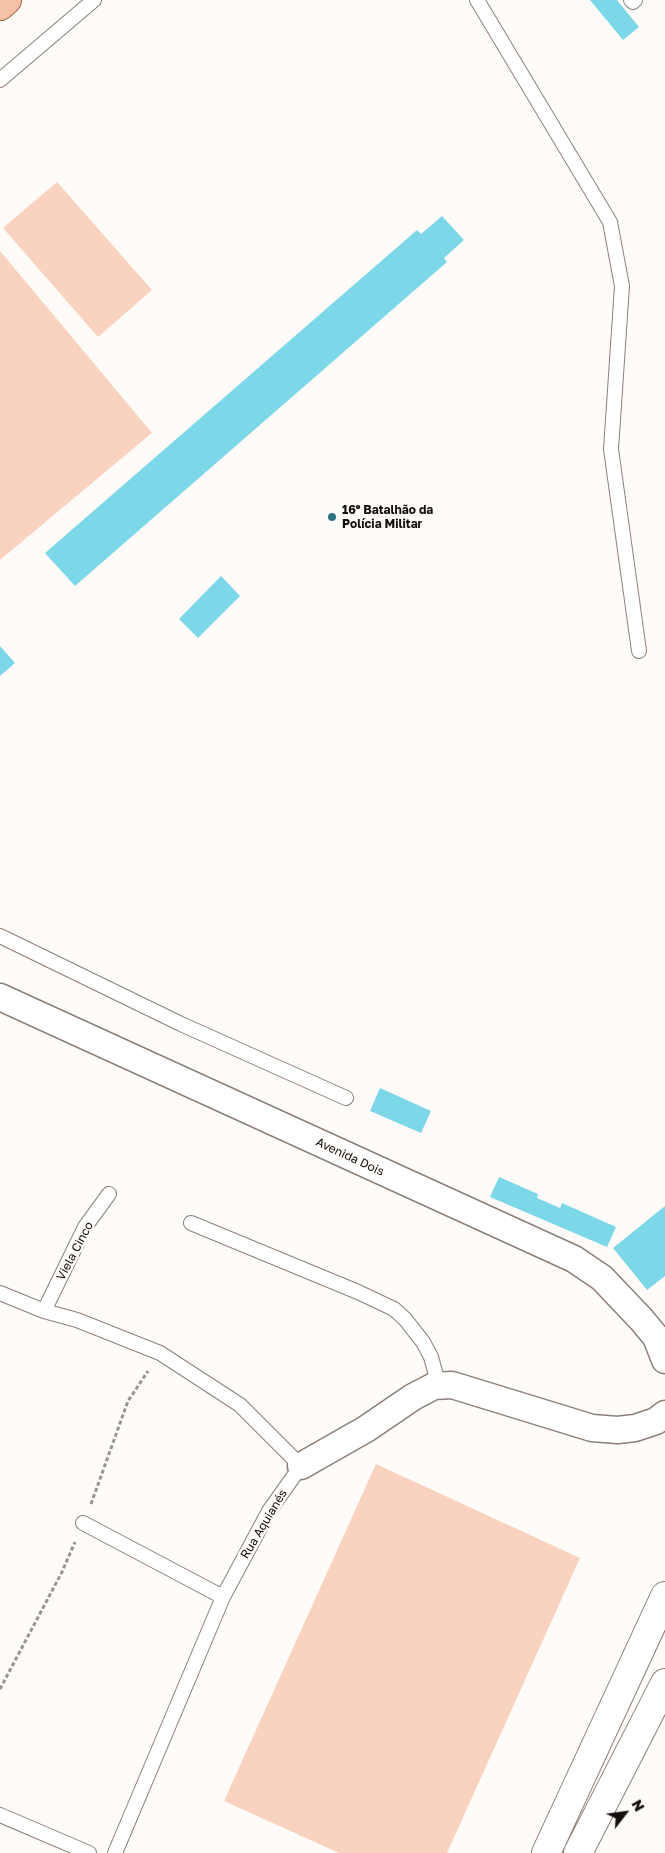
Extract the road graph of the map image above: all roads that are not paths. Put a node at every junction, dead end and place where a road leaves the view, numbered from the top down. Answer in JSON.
{"nodes":[{"id":1,"x":7,"y":0,"type":"edge"},
{"id":2,"x":94,"y":0,"type":"edge"},
{"id":3,"x":477,"y":0,"type":"edge"},
{"id":4,"x":631,"y":0,"type":"edge"},
{"id":5,"x":635,"y":0,"type":"edge"},
{"id":6,"x":0,"y":6,"type":"edge"},
{"id":7,"x":0,"y":80,"type":"edge"},
{"id":8,"x":639,"y":652,"type":"dead end"},
{"id":9,"x":0,"y":936,"type":"edge"},
{"id":10,"x":0,"y":997,"type":"edge"},
{"id":11,"x":346,"y":1098,"type":"dead end"},
{"id":12,"x":110,"y":1194,"type":"dead end"},
{"id":13,"x":191,"y":1223,"type":"dead end"},
{"id":14,"x":0,"y":1293,"type":"edge"},
{"id":15,"x":44,"y":1312,"type":"junction"},
{"id":16,"x":665,"y":1360,"type":"edge"},
{"id":17,"x":439,"y":1386,"type":"junction"},
{"id":18,"x":665,"y":1414,"type":"edge"},
{"id":19,"x":301,"y":1466,"type":"junction"},
{"id":20,"x":83,"y":1523,"type":"dead end"},
{"id":21,"x":665,"y":1596,"type":"edge"},
{"id":22,"x":223,"y":1597,"type":"junction"},
{"id":23,"x":665,"y":1683,"type":"edge"},
{"id":24,"x":0,"y":1815,"type":"edge"},
{"id":25,"x":89,"y":1853,"type":"edge"},
{"id":26,"x":115,"y":1853,"type":"edge"},
{"id":27,"x":546,"y":1853,"type":"edge"},
{"id":28,"x":578,"y":1853,"type":"edge"}],
"edges":[{"from":1,"to":6,"type":"main road"},
{"from":2,"to":7,"type":"lane"},
{"from":3,"to":8,"type":"lane"},
{"from":4,"to":5,"type":"lane"},
{"from":9,"to":11,"type":"lane"},
{"from":10,"to":16,"type":"street","name":"Avenida Dois"},
{"from":12,"to":15,"type":"lane","name":"Viela Cinco"},
{"from":13,"to":17,"type":"lane"},
{"from":14,"to":15,"type":"lane"},
{"from":15,"to":19,"type":"lane"},
{"from":17,"to":18,"type":"street"},
{"from":17,"to":19,"type":"street"},
{"from":19,"to":22,"type":"lane","name":"Rua Aquianés"},
{"from":20,"to":22,"type":"lane"},
{"from":21,"to":27,"type":"street"},
{"from":22,"to":26,"type":"lane","name":"Rua Aquianés"},
{"from":23,"to":28,"type":"street"},
{"from":24,"to":25,"type":"lane"}]}
